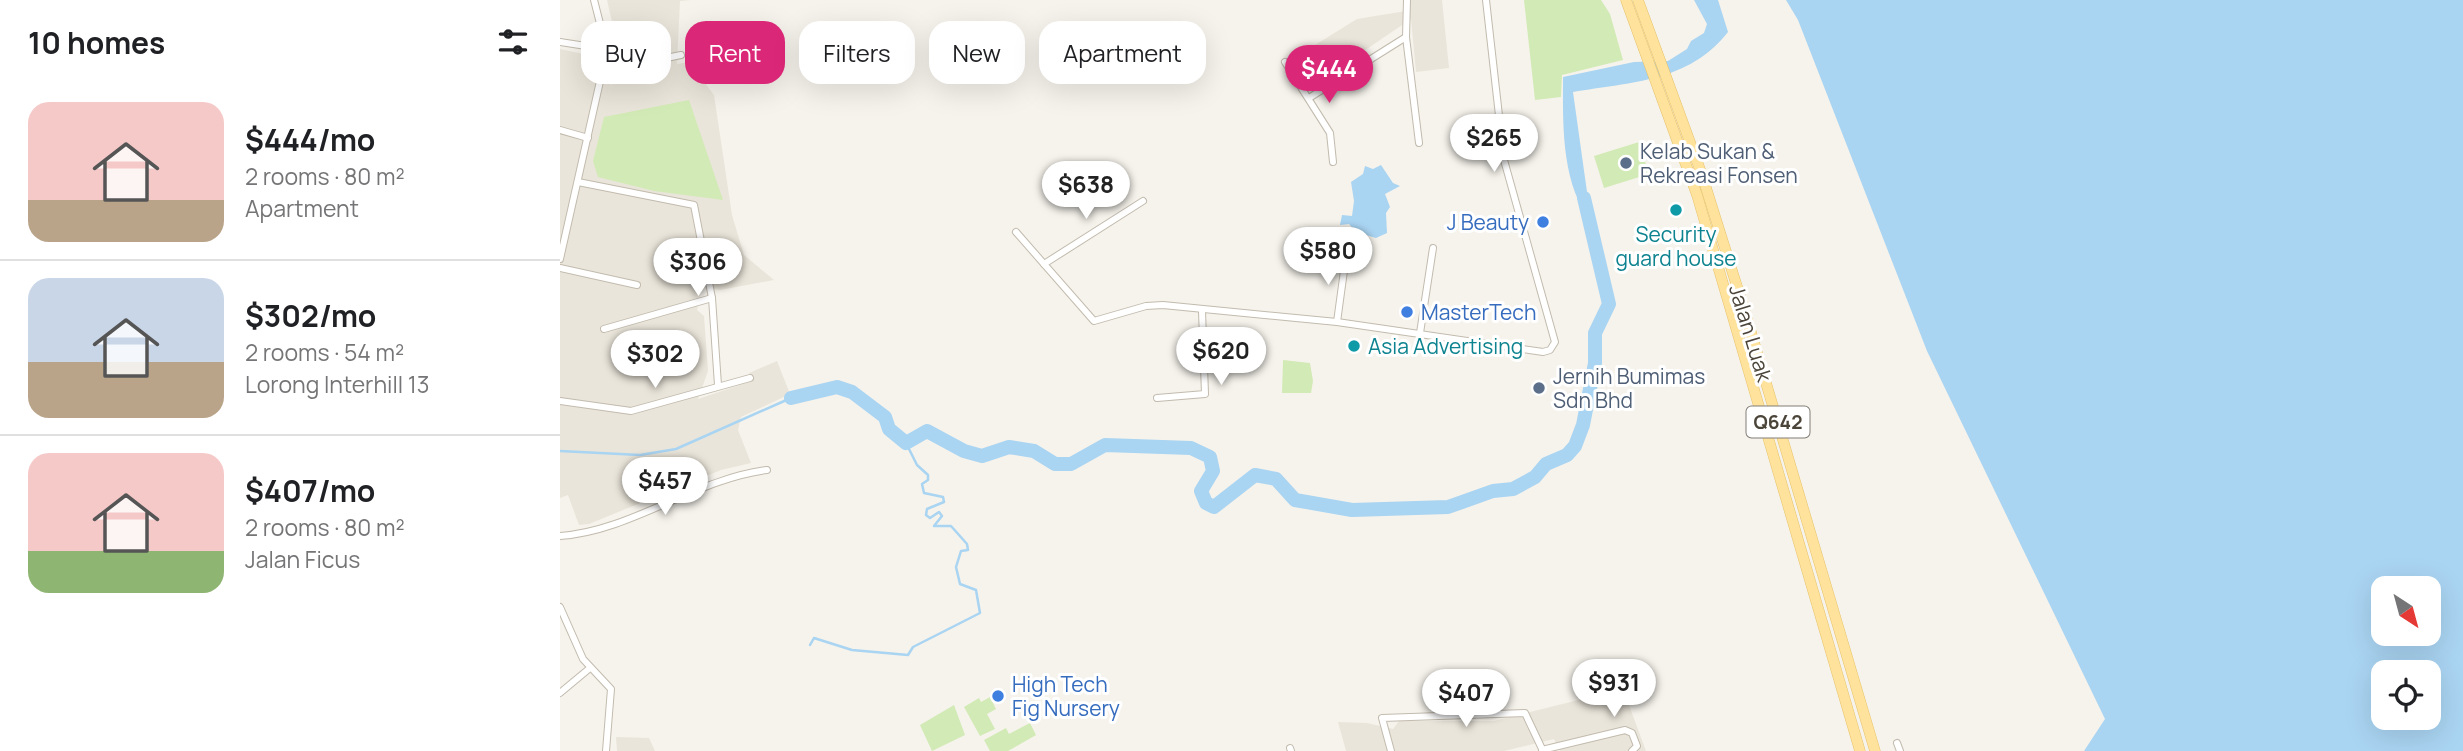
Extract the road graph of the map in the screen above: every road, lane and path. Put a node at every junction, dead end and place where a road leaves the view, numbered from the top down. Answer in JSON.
{"nodes":[{"id":1,"x":594,"y":0,"type":"edge"},
{"id":2,"x":1406,"y":0,"type":"edge"},
{"id":3,"x":1486,"y":0,"type":"edge"},
{"id":4,"x":1626,"y":0,"type":"edge"},
{"id":5,"x":1638,"y":0,"type":"edge"},
{"id":6,"x":599,"y":21,"type":"edge"},
{"id":7,"x":1406,"y":37,"type":"junction"},
{"id":8,"x":560,"y":41,"type":"edge"},
{"id":9,"x":581,"y":45,"type":"edge"},
{"id":10,"x":681,"y":55,"type":"dead end"},
{"id":11,"x":671,"y":57,"type":"edge"},
{"id":12,"x":1285,"y":62,"type":"dead end"},
{"id":13,"x":600,"y":84,"type":"edge"},
{"id":14,"x":1668,"y":97,"type":"junction"},
{"id":15,"x":1309,"y":98,"type":"junction"},
{"id":16,"x":560,"y":130,"type":"edge"},
{"id":17,"x":588,"y":138,"type":"junction"},
{"id":18,"x":1419,"y":143,"type":"dead end"},
{"id":19,"x":1333,"y":162,"type":"dead end"},
{"id":20,"x":578,"y":181,"type":"junction"},
{"id":21,"x":1143,"y":201,"type":"dead end"},
{"id":22,"x":560,"y":220,"type":"edge"},
{"id":23,"x":568,"y":222,"type":"junction"},
{"id":24,"x":1016,"y":232,"type":"dead end"},
{"id":25,"x":1433,"y":248,"type":"dead end"},
{"id":26,"x":1346,"y":256,"type":"dead end"},
{"id":27,"x":560,"y":259,"type":"edge"},
{"id":28,"x":1044,"y":264,"type":"junction"},
{"id":29,"x":560,"y":268,"type":"edge"},
{"id":30,"x":637,"y":285,"type":"dead end"},
{"id":31,"x":712,"y":298,"type":"junction"},
{"id":32,"x":1202,"y":310,"type":"junction"},
{"id":33,"x":1337,"y":322,"type":"junction"},
{"id":34,"x":604,"y":329,"type":"dead end"},
{"id":35,"x":1420,"y":333,"type":"junction"},
{"id":36,"x":750,"y":378,"type":"dead end"},
{"id":37,"x":718,"y":385,"type":"junction"},
{"id":38,"x":1157,"y":398,"type":"dead end"},
{"id":39,"x":560,"y":401,"type":"edge"},
{"id":40,"x":767,"y":470,"type":"dead end"},
{"id":41,"x":560,"y":536,"type":"edge"},
{"id":42,"x":1822,"y":565,"type":"junction"},
{"id":43,"x":560,"y":607,"type":"edge"},
{"id":44,"x":1823,"y":621,"type":"junction"},
{"id":45,"x":1841,"y":630,"type":"junction"},
{"id":46,"x":590,"y":668,"type":"junction"},
{"id":47,"x":1839,"y":686,"type":"junction"},
{"id":48,"x":560,"y":693,"type":"edge"},
{"id":49,"x":1897,"y":743,"type":"dead end"},
{"id":50,"x":606,"y":751,"type":"edge"},
{"id":51,"x":1391,"y":751,"type":"edge"},
{"id":52,"x":1543,"y":751,"type":"edge"},
{"id":53,"x":1632,"y":751,"type":"edge"},
{"id":54,"x":1860,"y":751,"type":"edge"},
{"id":55,"x":1875,"y":751,"type":"edge"},
{"id":56,"x":1900,"y":751,"type":"edge"}],
"edges":[{"from":1,"to":6,"type":"street"},
{"from":2,"to":7,"type":"street"},
{"from":3,"to":35,"type":"street"},
{"from":4,"to":14,"type":"main road","name":"Jalan Luak","number":"Q642"},
{"from":5,"to":14,"type":"main road","name":"Jalan Luak","number":"Q642"},
{"from":7,"to":15,"type":"street"},
{"from":7,"to":18,"type":"street"},
{"from":8,"to":9,"type":"street"},
{"from":10,"to":11,"type":"street"},
{"from":12,"to":15,"type":"street"},
{"from":13,"to":17,"type":"street"},
{"from":14,"to":42,"type":"main road","name":"Jalan Luak","number":"Q642"},
{"from":14,"to":44,"type":"main road","name":"Jalan Luak","number":"Q642"},
{"from":15,"to":19,"type":"street"},
{"from":16,"to":17,"type":"street"},
{"from":17,"to":20,"type":"street"},
{"from":20,"to":23,"type":"street"},
{"from":20,"to":31,"type":"street"},
{"from":21,"to":28,"type":"street"},
{"from":22,"to":23,"type":"street"},
{"from":23,"to":27,"type":"street"},
{"from":24,"to":28,"type":"street"},
{"from":25,"to":35,"type":"street"},
{"from":26,"to":33,"type":"street"},
{"from":28,"to":32,"type":"street"},
{"from":29,"to":30,"type":"street"},
{"from":31,"to":34,"type":"street"},
{"from":31,"to":37,"type":"street"},
{"from":32,"to":33,"type":"street"},
{"from":32,"to":38,"type":"street"},
{"from":33,"to":35,"type":"street"},
{"from":36,"to":37,"type":"street"},
{"from":37,"to":39,"type":"street"},
{"from":40,"to":41,"type":"street"},
{"from":42,"to":44,"type":"main road"},
{"from":42,"to":45,"type":"main road","name":"Jalan Luak","number":"Q642"},
{"from":43,"to":46,"type":"street"},
{"from":44,"to":47,"type":"main road","name":"Jalan Luak","number":"Q642"},
{"from":45,"to":47,"type":"main road"},
{"from":45,"to":55,"type":"main road","name":"Jalan Luak","number":"Q642"},
{"from":46,"to":48,"type":"street"},
{"from":46,"to":50,"type":"street"},
{"from":47,"to":54,"type":"main road","name":"Jalan Luak","number":"Q642"},
{"from":49,"to":56,"type":"street"},
{"from":51,"to":52,"type":"street"},
{"from":52,"to":53,"type":"street"}]}
